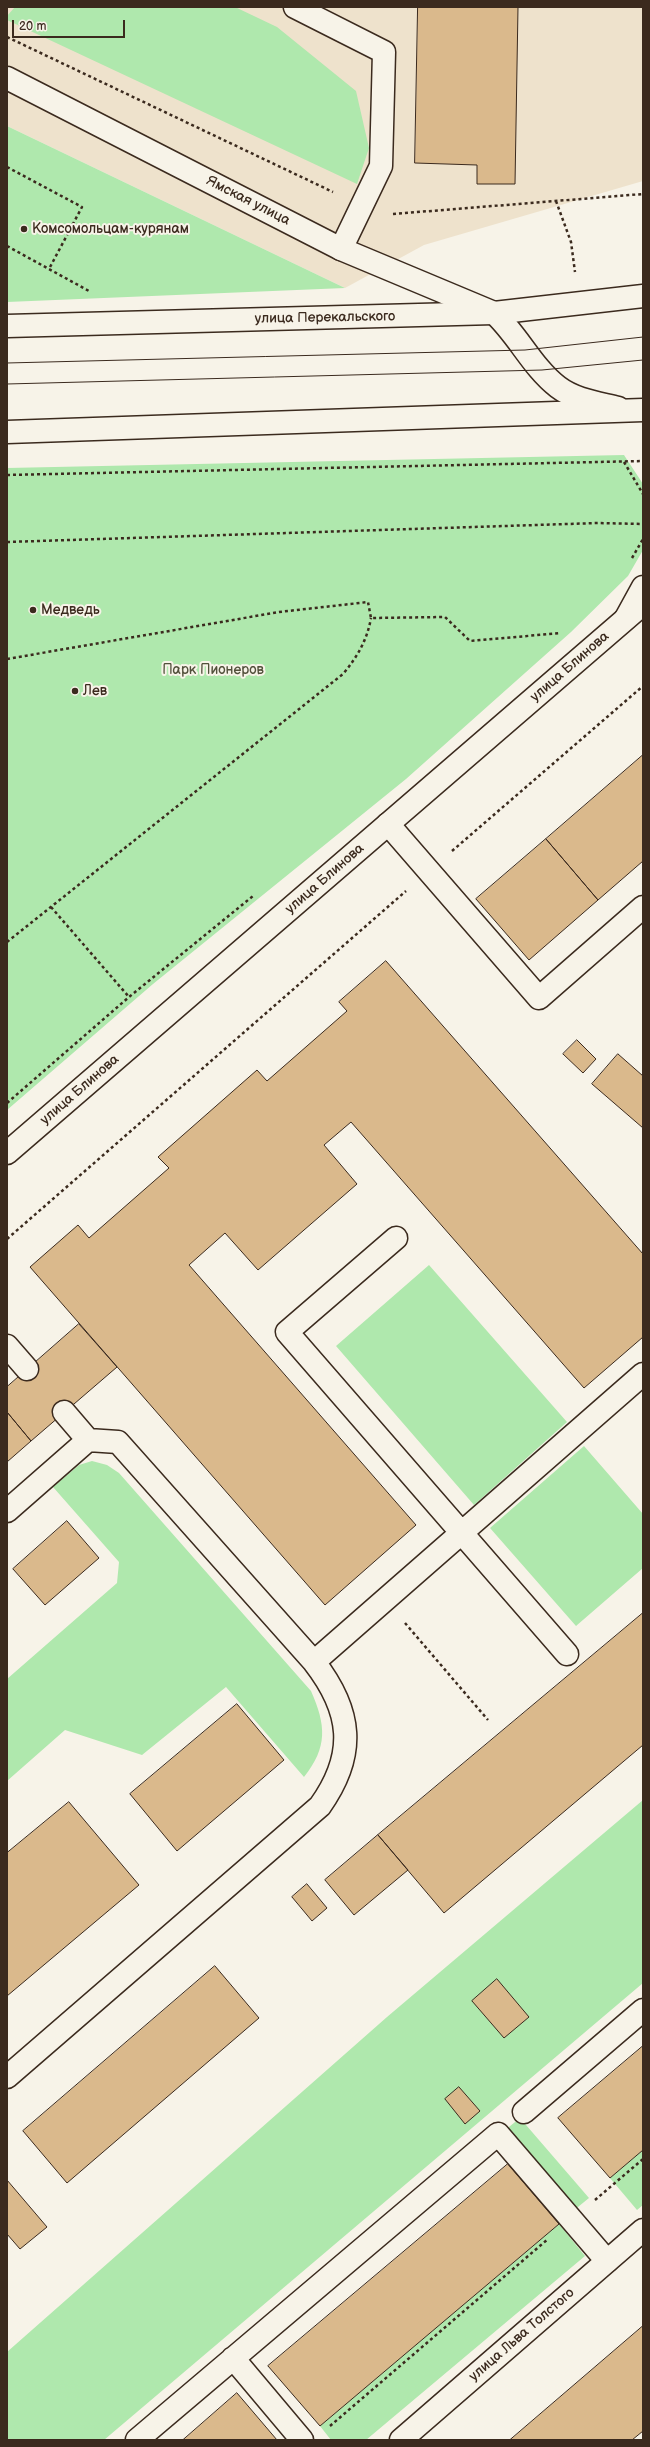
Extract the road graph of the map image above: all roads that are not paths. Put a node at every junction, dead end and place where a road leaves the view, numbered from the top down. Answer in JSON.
{"nodes":[{"id":1,"x":295,"y":7,"type":"edge"},
{"id":2,"x":7,"y":78,"type":"edge"},
{"id":3,"x":341,"y":249,"type":"junction"},
{"id":4,"x":643,"y":296,"type":"edge"},
{"id":5,"x":494,"y":313,"type":"junction"},
{"id":6,"x":7,"y":326,"type":"edge"},
{"id":7,"x":643,"y":410,"type":"edge"},
{"id":8,"x":7,"y":432,"type":"edge"},
{"id":9,"x":643,"y":587,"type":"edge"},
{"id":10,"x":643,"y":604,"type":"edge"},
{"id":11,"x":626,"y":618,"type":"junction"},
{"id":12,"x":388,"y":824,"type":"junction"},
{"id":13,"x":643,"y":906,"type":"edge"},
{"id":14,"x":7,"y":1153,"type":"edge"},
{"id":15,"x":396,"y":1238,"type":"dead end"},
{"id":16,"x":7,"y":1346,"type":"edge"},
{"id":17,"x":27,"y":1369,"type":"dead end"},
{"id":18,"x":643,"y":1374,"type":"edge"},
{"id":19,"x":64,"y":1412,"type":"dead end"},
{"id":20,"x":88,"y":1440,"type":"junction"},
{"id":21,"x":7,"y":1511,"type":"edge"},
{"id":22,"x":462,"y":1533,"type":"junction"},
{"id":23,"x":567,"y":1654,"type":"dead end"},
{"id":24,"x":314,"y":1662,"type":"junction"},
{"id":25,"x":643,"y":2010,"type":"edge"},
{"id":26,"x":7,"y":2077,"type":"edge"},
{"id":27,"x":524,"y":2112,"type":"dead end"},
{"id":28,"x":643,"y":2230,"type":"edge"},
{"id":29,"x":607,"y":2261,"type":"junction"},
{"id":30,"x":233,"y":2358,"type":"junction"},
{"id":31,"x":137,"y":2440,"type":"edge"},
{"id":32,"x":302,"y":2440,"type":"edge"},
{"id":33,"x":401,"y":2440,"type":"edge"}],
"edges":[{"from":1,"to":3,"type":"main road"},
{"from":2,"to":3,"type":"main road","name":"Ямская улица"},
{"from":3,"to":5,"type":"main road","name":"Ямская улица"},
{"from":4,"to":5,"type":"main road","name":"улица Перекальского"},
{"from":5,"to":6,"type":"main road","name":"улица Перекальского"},
{"from":5,"to":7,"type":"main road"},
{"from":7,"to":8,"type":"main road"},
{"from":9,"to":11,"type":"main road"},
{"from":10,"to":11,"type":"main road","name":"улица Блинова"},
{"from":11,"to":12,"type":"main road","name":"улица Блинова"},
{"from":12,"to":13,"type":"main road"},
{"from":12,"to":14,"type":"main road","name":"улица Блинова"},
{"from":15,"to":22,"type":"main road"},
{"from":16,"to":17,"type":"main road"},
{"from":18,"to":22,"type":"main road"},
{"from":19,"to":20,"type":"main road"},
{"from":20,"to":21,"type":"main road"},
{"from":20,"to":24,"type":"main road"},
{"from":22,"to":23,"type":"main road"},
{"from":22,"to":24,"type":"main road"},
{"from":24,"to":26,"type":"main road"},
{"from":25,"to":27,"type":"main road"},
{"from":28,"to":29,"type":"main road","name":"улица Льва Толстого"},
{"from":29,"to":30,"type":"main road"},
{"from":29,"to":33,"type":"main road","name":"улица Льва Толстого"},
{"from":30,"to":31,"type":"main road"},
{"from":30,"to":32,"type":"main road"}]}
